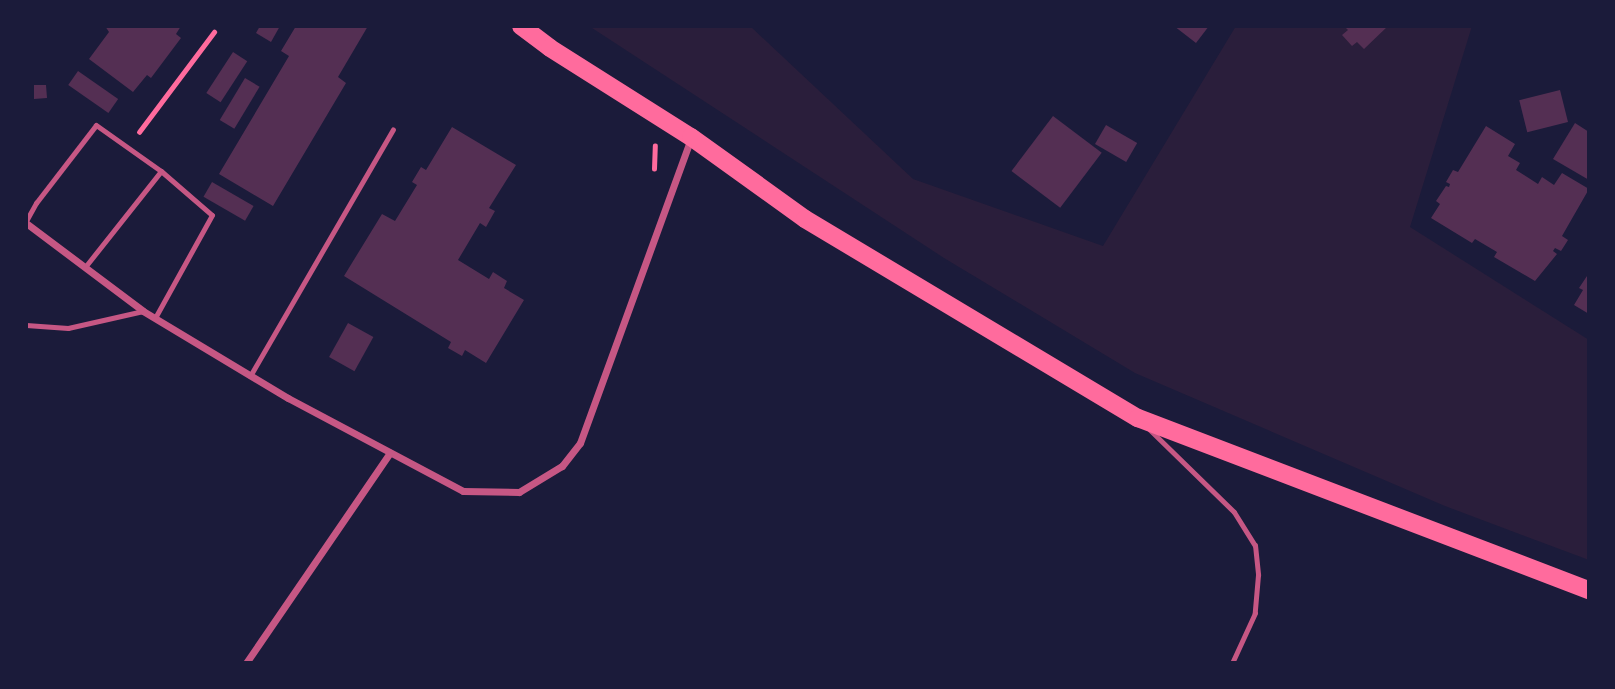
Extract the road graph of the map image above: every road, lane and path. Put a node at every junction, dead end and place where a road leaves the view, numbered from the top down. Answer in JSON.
{"nodes":[{"id":1,"x":521,"y":26,"type":"edge"},
{"id":2,"x":214,"y":32,"type":"dead end"},
{"id":3,"x":654,"y":114,"type":"junction"},
{"id":4,"x":393,"y":129,"type":"dead end"},
{"id":5,"x":691,"y":137,"type":"junction"},
{"id":6,"x":128,"y":147,"type":"junction"},
{"id":7,"x":161,"y":171,"type":"junction"},
{"id":8,"x":650,"y":180,"type":"dead end"},
{"id":9,"x":26,"y":222,"type":"edge"},
{"id":10,"x":85,"y":267,"type":"junction"},
{"id":11,"x":143,"y":311,"type":"junction"},
{"id":12,"x":155,"y":318,"type":"junction"},
{"id":13,"x":26,"y":325,"type":"edge"},
{"id":14,"x":250,"y":376,"type":"junction"},
{"id":15,"x":1138,"y":418,"type":"junction"},
{"id":16,"x":390,"y":453,"type":"junction"},
{"id":17,"x":1589,"y":590,"type":"edge"},
{"id":18,"x":246,"y":663,"type":"edge"},
{"id":19,"x":1232,"y":663,"type":"edge"}],
"edges":[{"from":1,"to":3,"type":"main road"},
{"from":2,"to":6,"type":"path"},
{"from":3,"to":5,"type":"main road"},
{"from":3,"to":8,"type":"path"},
{"from":4,"to":14,"type":"lane"},
{"from":5,"to":15,"type":"main road"},
{"from":5,"to":16,"type":"street"},
{"from":6,"to":7,"type":"lane"},
{"from":6,"to":9,"type":"lane"},
{"from":7,"to":10,"type":"lane"},
{"from":7,"to":12,"type":"lane"},
{"from":9,"to":10,"type":"street"},
{"from":10,"to":11,"type":"street"},
{"from":11,"to":12,"type":"street"},
{"from":11,"to":13,"type":"lane"},
{"from":12,"to":14,"type":"street"},
{"from":14,"to":16,"type":"street"},
{"from":15,"to":17,"type":"main road"},
{"from":15,"to":19,"type":"lane"},
{"from":16,"to":18,"type":"street"}]}
